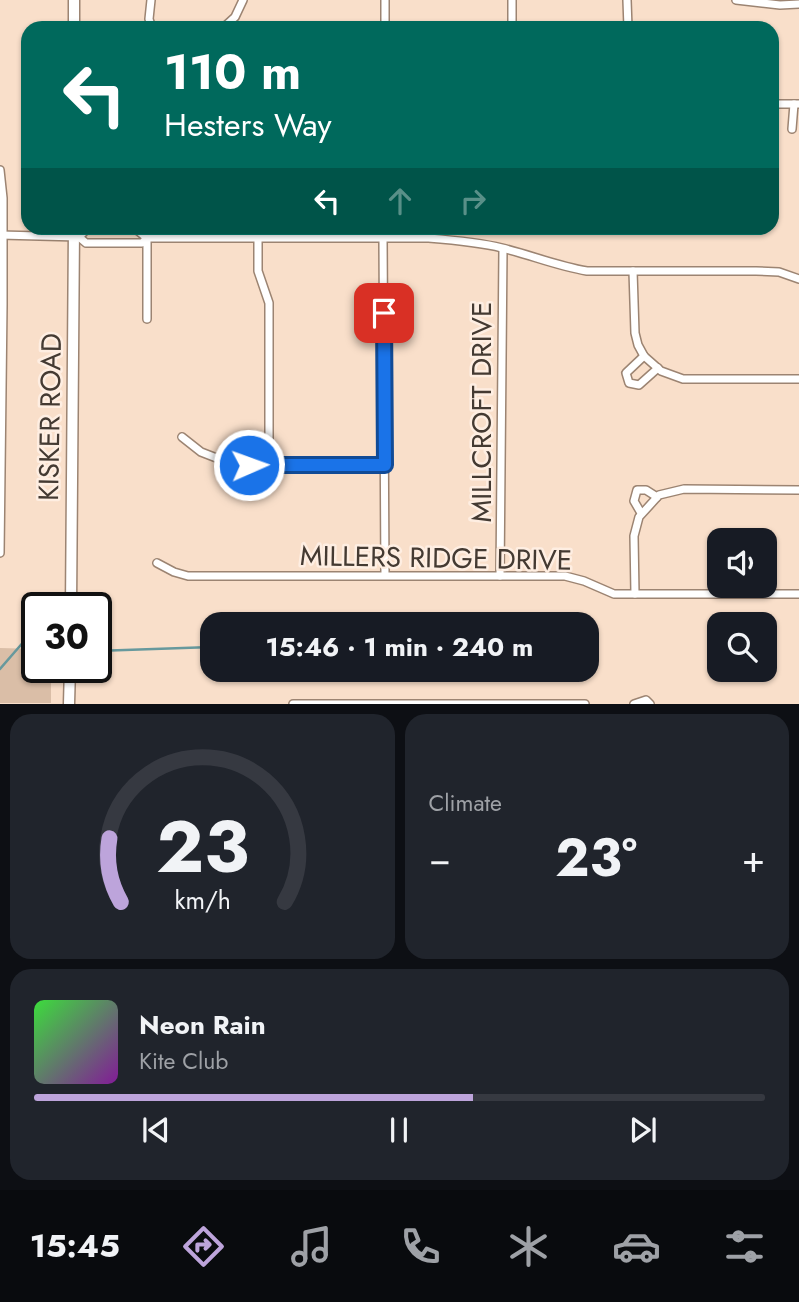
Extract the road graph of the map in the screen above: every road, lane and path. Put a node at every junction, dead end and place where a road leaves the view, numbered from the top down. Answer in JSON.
{"nodes":[{"id":1,"x":74,"y":0,"type":"edge"},
{"id":2,"x":151,"y":0,"type":"edge"},
{"id":3,"x":243,"y":0,"type":"edge"},
{"id":4,"x":385,"y":0,"type":"edge"},
{"id":5,"x":512,"y":0,"type":"edge"},
{"id":6,"x":627,"y":0,"type":"edge"},
{"id":7,"x":736,"y":0,"type":"edge"},
{"id":8,"x":799,"y":4,"type":"edge"},
{"id":9,"x":74,"y":21,"type":"edge"},
{"id":10,"x":150,"y":21,"type":"edge"},
{"id":11,"x":231,"y":21,"type":"edge"},
{"id":12,"x":385,"y":21,"type":"edge"},
{"id":13,"x":512,"y":21,"type":"edge"},
{"id":14,"x":628,"y":21,"type":"edge"},
{"id":15,"x":779,"y":104,"type":"edge"},
{"id":16,"x":797,"y":104,"type":"edge"},
{"id":17,"x":792,"y":129,"type":"dead end"},
{"id":18,"x":0,"y":170,"type":"edge"},
{"id":19,"x":1,"y":235,"type":"edge"},
{"id":20,"x":21,"y":235,"type":"edge"},
{"id":21,"x":76,"y":235,"type":"edge"},
{"id":22,"x":77,"y":235,"type":"edge"},
{"id":23,"x":143,"y":235,"type":"edge"},
{"id":24,"x":258,"y":237,"type":"junction"},
{"id":25,"x":147,"y":238,"type":"junction"},
{"id":26,"x":383,"y":238,"type":"junction"},
{"id":27,"x":503,"y":248,"type":"junction"},
{"id":28,"x":633,"y":271,"type":"junction"},
{"id":29,"x":799,"y":279,"type":"edge"},
{"id":30,"x":147,"y":319,"type":"dead end"},
{"id":31,"x":644,"y":356,"type":"junction"},
{"id":32,"x":658,"y":368,"type":"junction"},
{"id":33,"x":799,"y":379,"type":"edge"},
{"id":34,"x":182,"y":437,"type":"dead end"},
{"id":35,"x":270,"y":464,"type":"junction"},
{"id":36,"x":385,"y":465,"type":"junction"},
{"id":37,"x":1,"y":483,"type":"edge"},
{"id":38,"x":799,"y":489,"type":"edge"},
{"id":39,"x":657,"y":497,"type":"junction"},
{"id":40,"x":641,"y":513,"type":"junction"},
{"id":41,"x":0,"y":553,"type":"edge"},
{"id":42,"x":157,"y":563,"type":"dead end"},
{"id":43,"x":385,"y":575,"type":"junction"},
{"id":44,"x":500,"y":576,"type":"junction"},
{"id":45,"x":71,"y":592,"type":"edge"},
{"id":46,"x":635,"y":594,"type":"junction"},
{"id":47,"x":799,"y":594,"type":"edge"},
{"id":48,"x":70,"y":683,"type":"edge"},
{"id":49,"x":535,"y":703,"type":"edge"},
{"id":50,"x":69,"y":704,"type":"edge"},
{"id":51,"x":293,"y":704,"type":"edge"},
{"id":52,"x":585,"y":704,"type":"edge"},
{"id":53,"x":634,"y":704,"type":"edge"},
{"id":54,"x":650,"y":704,"type":"edge"}],
"edges":[{"from":1,"to":9,"type":"main road"},
{"from":2,"to":10,"type":"street"},
{"from":3,"to":11,"type":"street"},
{"from":4,"to":12,"type":"street"},
{"from":5,"to":13,"type":"street"},
{"from":6,"to":14,"type":"street"},
{"from":7,"to":8,"type":"street"},
{"from":15,"to":16,"type":"street"},
{"from":16,"to":17,"type":"street"},
{"from":18,"to":19,"type":"street"},
{"from":19,"to":20,"type":"street"},
{"from":19,"to":37,"type":"street"},
{"from":21,"to":45,"type":"main road","name":"KISKER ROAD"},
{"from":22,"to":25,"type":"street"},
{"from":23,"to":25,"type":"street"},
{"from":24,"to":25,"type":"street"},
{"from":24,"to":26,"type":"street"},
{"from":24,"to":35,"type":"street"},
{"from":25,"to":30,"type":"street"},
{"from":26,"to":27,"type":"street"},
{"from":26,"to":36,"type":"street"},
{"from":27,"to":28,"type":"street"},
{"from":27,"to":44,"type":"street","name":"MILLCROFT DRIVE"},
{"from":28,"to":29,"type":"street"},
{"from":28,"to":31,"type":"street"},
{"from":31,"to":32,"type":"street"},
{"from":31,"to":32,"type":"street"},
{"from":32,"to":33,"type":"street"},
{"from":34,"to":35,"type":"street"},
{"from":35,"to":36,"type":"street"},
{"from":36,"to":43,"type":"street"},
{"from":37,"to":41,"type":"street"},
{"from":38,"to":39,"type":"street"},
{"from":39,"to":40,"type":"street"},
{"from":39,"to":40,"type":"street"},
{"from":40,"to":46,"type":"street"},
{"from":42,"to":43,"type":"street","name":"MILLERS RIDGE DRIVE"},
{"from":43,"to":44,"type":"street","name":"MILLERS RIDGE DRIVE"},
{"from":44,"to":46,"type":"street","name":"MILLERS RIDGE DRIVE"},
{"from":46,"to":47,"type":"street","name":"MILLERS RIDGE DRIVE"},
{"from":48,"to":50,"type":"main road"},
{"from":49,"to":51,"type":"street"},
{"from":49,"to":52,"type":"street"},
{"from":53,"to":54,"type":"street"}]}
